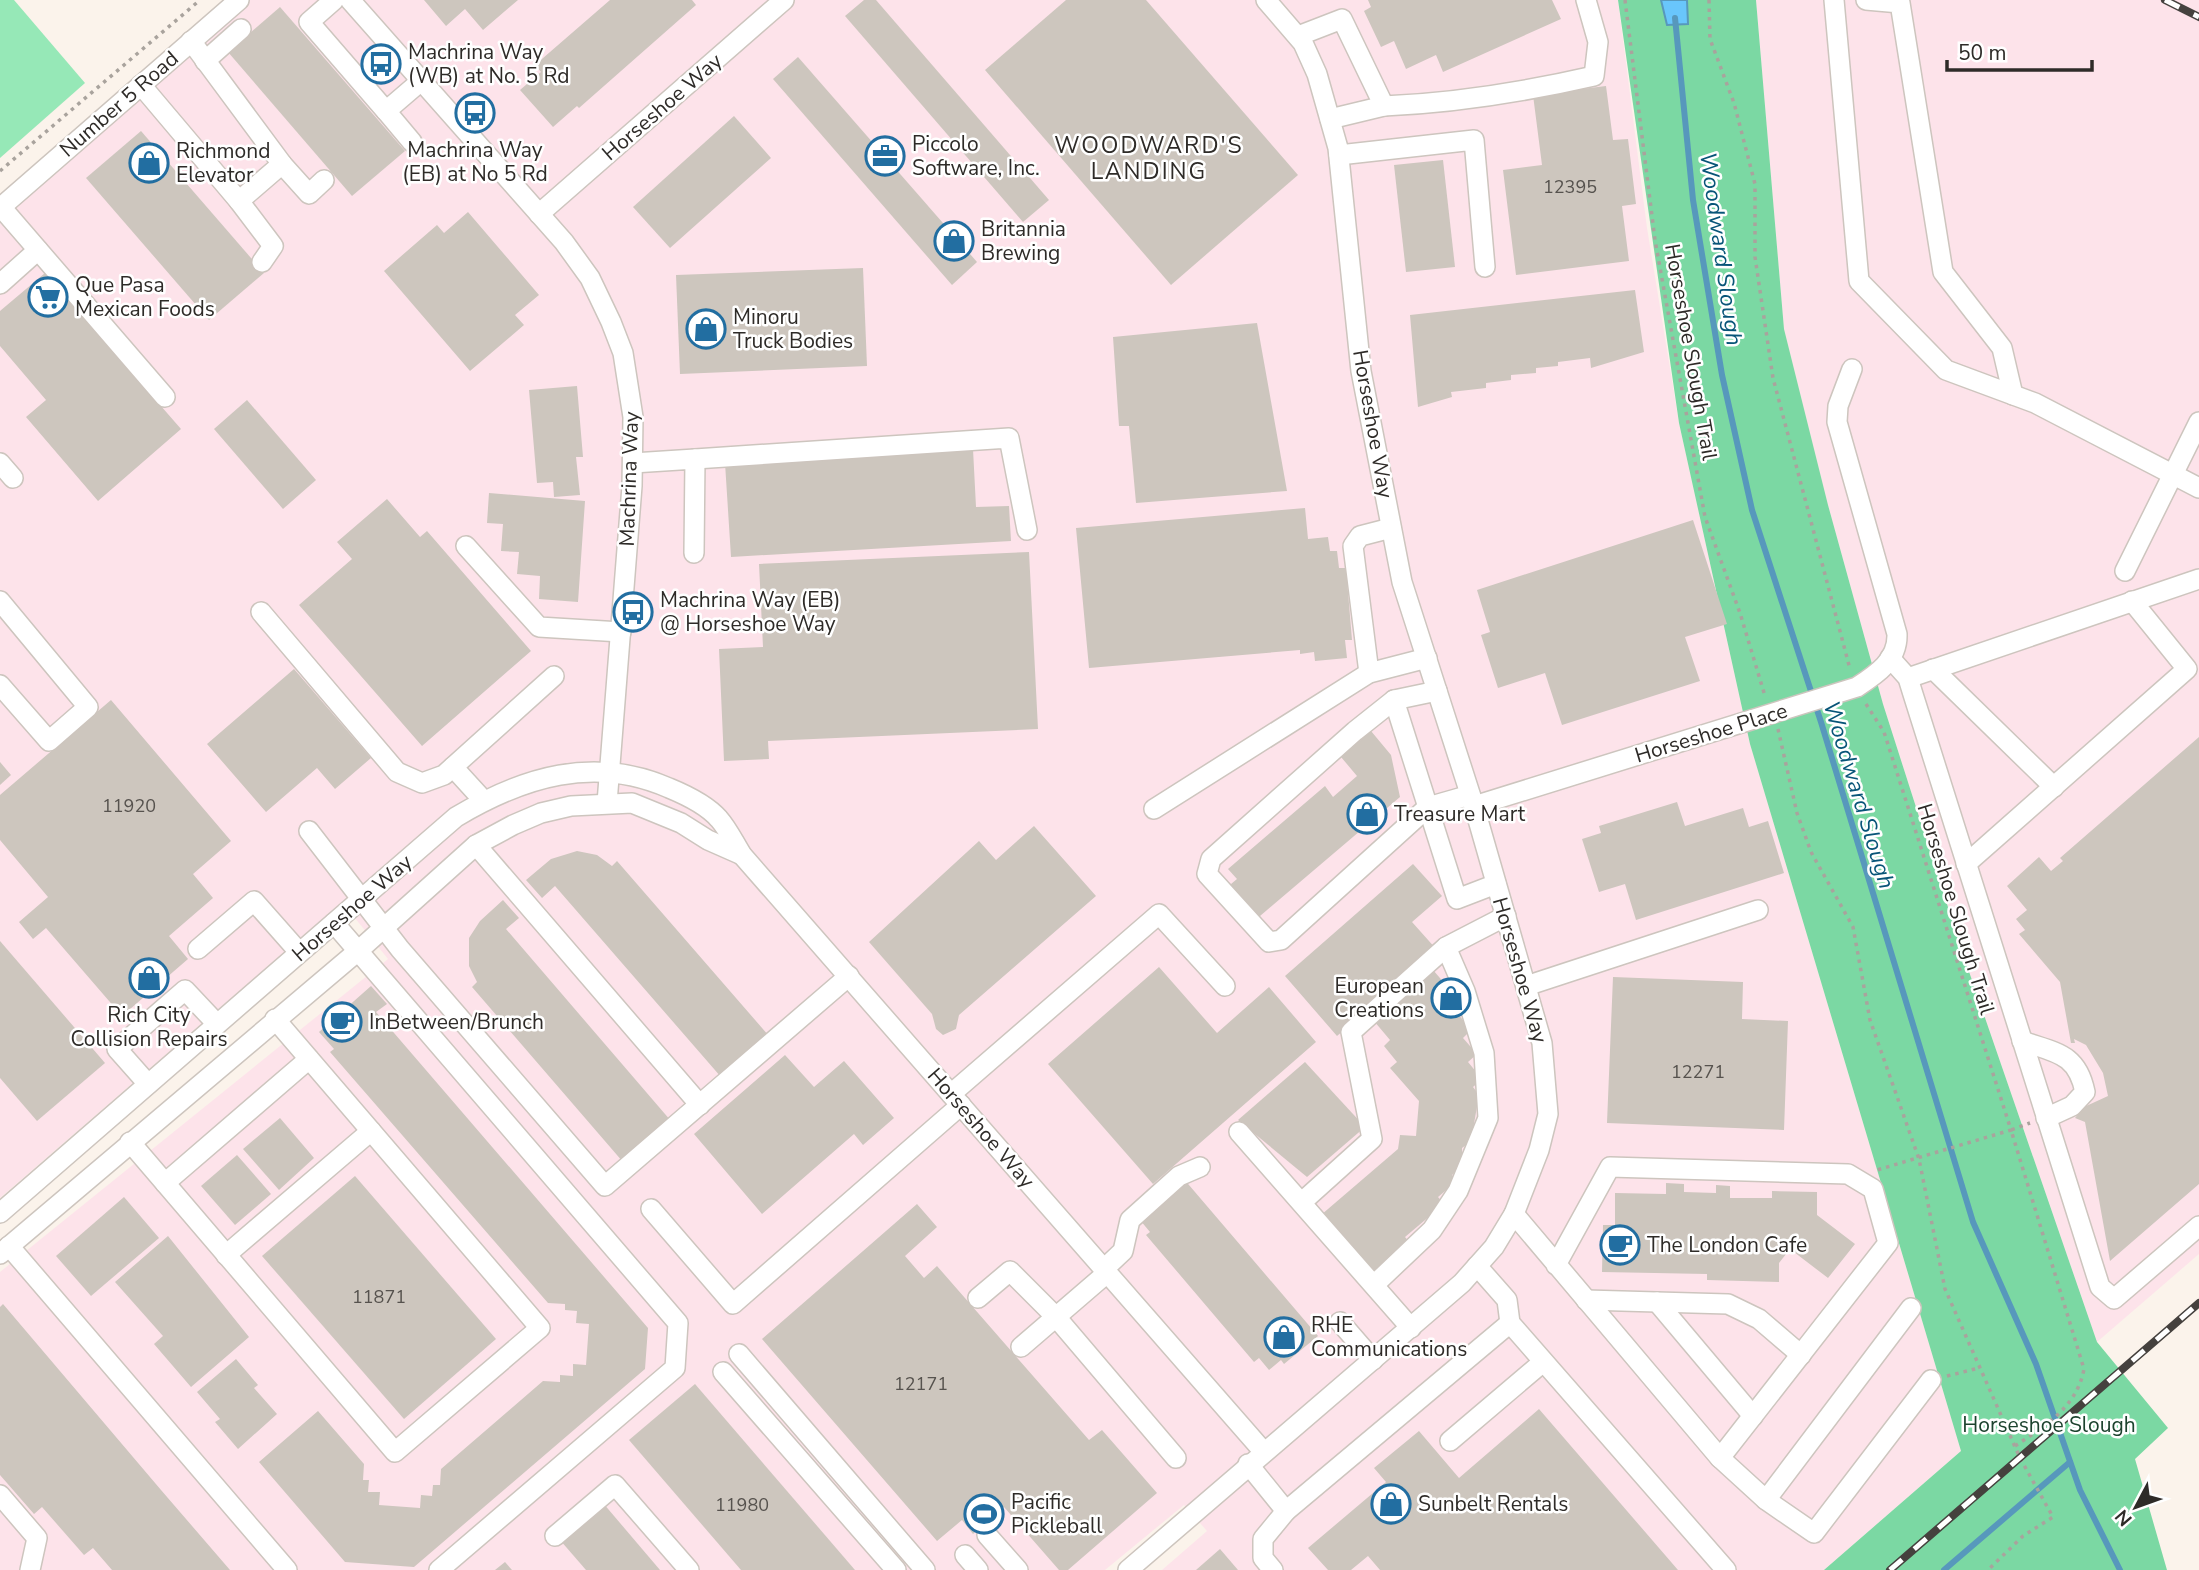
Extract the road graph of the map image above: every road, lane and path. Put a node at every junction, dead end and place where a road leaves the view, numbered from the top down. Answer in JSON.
{"nodes":[{"id":1,"x":200,"y":0,"type":"edge"},
{"id":2,"x":239,"y":0,"type":"edge"},
{"id":3,"x":334,"y":0,"type":"edge"},
{"id":4,"x":350,"y":0,"type":"edge"},
{"id":5,"x":784,"y":0,"type":"edge"},
{"id":6,"x":1586,"y":0,"type":"edge"},
{"id":7,"x":1625,"y":0,"type":"edge"},
{"id":8,"x":1709,"y":0,"type":"edge"},
{"id":9,"x":1834,"y":0,"type":"edge"},
{"id":10,"x":1866,"y":0,"type":"edge"},
{"id":11,"x":1269,"y":1,"type":"edge"},
{"id":12,"x":241,"y":29,"type":"dead end"},
{"id":13,"x":1298,"y":36,"type":"junction"},
{"id":14,"x":191,"y":41,"type":"junction"},
{"id":15,"x":205,"y":61,"type":"junction"},
{"id":16,"x":421,"y":80,"type":"junction"},
{"id":17,"x":141,"y":85,"type":"junction"},
{"id":18,"x":1384,"y":106,"type":"junction"},
{"id":19,"x":386,"y":111,"type":"junction"},
{"id":20,"x":1330,"y":119,"type":"junction"},
{"id":21,"x":412,"y":142,"type":"dead end"},
{"id":22,"x":1339,"y":155,"type":"junction"},
{"id":23,"x":282,"y":164,"type":"junction"},
{"id":24,"x":0,"y":171,"type":"edge"},
{"id":25,"x":324,"y":180,"type":"dead end"},
{"id":26,"x":239,"y":201,"type":"junction"},
{"id":27,"x":0,"y":208,"type":"edge"},
{"id":28,"x":539,"y":214,"type":"junction"},
{"id":29,"x":38,"y":250,"type":"junction"},
{"id":30,"x":262,"y":262,"type":"dead end"},
{"id":31,"x":1485,"y":267,"type":"dead end"},
{"id":32,"x":0,"y":284,"type":"edge"},
{"id":33,"x":1852,"y":369,"type":"dead end"},
{"id":34,"x":2013,"y":395,"type":"junction"},
{"id":35,"x":165,"y":397,"type":"dead end"},
{"id":36,"x":2199,"y":422,"type":"edge"},
{"id":37,"x":695,"y":459,"type":"junction"},
{"id":38,"x":0,"y":463,"type":"edge"},
{"id":39,"x":633,"y":463,"type":"junction"},
{"id":40,"x":2172,"y":475,"type":"junction"},
{"id":41,"x":13,"y":478,"type":"dead end"},
{"id":42,"x":2199,"y":488,"type":"edge"},
{"id":43,"x":1391,"y":528,"type":"junction"},
{"id":44,"x":1027,"y":530,"type":"dead end"},
{"id":45,"x":466,"y":546,"type":"dead end"},
{"id":46,"x":694,"y":552,"type":"dead end"},
{"id":47,"x":2125,"y":571,"type":"dead end"},
{"id":48,"x":2199,"y":579,"type":"edge"},
{"id":49,"x":0,"y":601,"type":"edge"},
{"id":50,"x":2132,"y":601,"type":"junction"},
{"id":51,"x":261,"y":612,"type":"dead end"},
{"id":52,"x":621,"y":632,"type":"junction"},
{"id":53,"x":1427,"y":658,"type":"junction"},
{"id":54,"x":1891,"y":658,"type":"junction"},
{"id":55,"x":1933,"y":669,"type":"junction"},
{"id":56,"x":1369,"y":673,"type":"junction"},
{"id":57,"x":554,"y":676,"type":"dead end"},
{"id":58,"x":1852,"y":676,"type":"dead end"},
{"id":59,"x":1908,"y":678,"type":"junction"},
{"id":60,"x":0,"y":685,"type":"edge"},
{"id":61,"x":1437,"y":691,"type":"junction"},
{"id":62,"x":1394,"y":700,"type":"junction"},
{"id":63,"x":1864,"y":701,"type":"dead end"},
{"id":64,"x":1773,"y":712,"type":"junction"},
{"id":65,"x":453,"y":767,"type":"junction"},
{"id":66,"x":611,"y":771,"type":"junction"},
{"id":67,"x":2054,"y":787,"type":"junction"},
{"id":68,"x":484,"y":801,"type":"junction"},
{"id":69,"x":1472,"y":801,"type":"junction"},
{"id":70,"x":607,"y":803,"type":"junction"},
{"id":71,"x":1428,"y":807,"type":"junction"},
{"id":72,"x":1154,"y":809,"type":"dead end"},
{"id":73,"x":309,"y":831,"type":"dead end"},
{"id":74,"x":476,"y":845,"type":"junction"},
{"id":75,"x":742,"y":855,"type":"junction"},
{"id":76,"x":1966,"y":864,"type":"junction"},
{"id":77,"x":1496,"y":884,"type":"junction"},
{"id":78,"x":363,"y":898,"type":"junction"},
{"id":79,"x":1758,"y":910,"type":"dead end"},
{"id":80,"x":1506,"y":916,"type":"junction"},
{"id":81,"x":334,"y":923,"type":"junction"},
{"id":82,"x":384,"y":926,"type":"junction"},
{"id":83,"x":1446,"y":947,"type":"junction"},
{"id":84,"x":198,"y":949,"type":"dead end"},
{"id":85,"x":358,"y":951,"type":"junction"},
{"id":86,"x":299,"y":953,"type":"junction"},
{"id":87,"x":849,"y":976,"type":"junction"},
{"id":88,"x":1225,"y":986,"type":"dead end"},
{"id":89,"x":1526,"y":986,"type":"junction"},
{"id":90,"x":275,"y":1019,"type":"junction"},
{"id":91,"x":217,"y":1024,"type":"junction"},
{"id":92,"x":2022,"y":1041,"type":"junction"},
{"id":93,"x":309,"y":1059,"type":"junction"},
{"id":94,"x":148,"y":1084,"type":"junction"},
{"id":95,"x":956,"y":1100,"type":"junction"},
{"id":96,"x":700,"y":1105,"type":"junction"},
{"id":97,"x":2046,"y":1118,"type":"junction"},
{"id":98,"x":371,"y":1130,"type":"junction"},
{"id":99,"x":2011,"y":1130,"type":"junction"},
{"id":100,"x":1239,"y":1132,"type":"dead end"},
{"id":101,"x":130,"y":1142,"type":"junction"},
{"id":102,"x":1919,"y":1159,"type":"junction"},
{"id":103,"x":1200,"y":1167,"type":"dead end"},
{"id":104,"x":1852,"y":1177,"type":"junction"},
{"id":105,"x":164,"y":1183,"type":"junction"},
{"id":106,"x":4,"y":1201,"type":"edge"},
{"id":107,"x":1302,"y":1202,"type":"junction"},
{"id":108,"x":651,"y":1209,"type":"dead end"},
{"id":109,"x":1514,"y":1214,"type":"junction"},
{"id":110,"x":2199,"y":1226,"type":"edge"},
{"id":111,"x":5,"y":1250,"type":"edge"},
{"id":112,"x":226,"y":1255,"type":"junction"},
{"id":113,"x":1556,"y":1265,"type":"junction"},
{"id":114,"x":1477,"y":1266,"type":"junction"},
{"id":115,"x":1106,"y":1271,"type":"junction"},
{"id":116,"x":1375,"y":1284,"type":"junction"},
{"id":117,"x":978,"y":1298,"type":"dead end"},
{"id":118,"x":1586,"y":1300,"type":"junction"},
{"id":119,"x":1657,"y":1302,"type":"junction"},
{"id":120,"x":1911,"y":1308,"type":"dead end"},
{"id":121,"x":1056,"y":1317,"type":"junction"},
{"id":122,"x":1340,"y":1322,"type":"dead end"},
{"id":123,"x":1510,"y":1322,"type":"junction"},
{"id":124,"x":1411,"y":1328,"type":"junction"},
{"id":125,"x":1021,"y":1347,"type":"dead end"},
{"id":126,"x":739,"y":1354,"type":"dead end"},
{"id":127,"x":1801,"y":1355,"type":"junction"},
{"id":128,"x":1373,"y":1360,"type":"junction"},
{"id":129,"x":1544,"y":1362,"type":"junction"},
{"id":130,"x":1979,"y":1368,"type":"junction"},
{"id":131,"x":723,"y":1372,"type":"dead end"},
{"id":132,"x":1931,"y":1380,"type":"joint"},
{"id":133,"x":1753,"y":1416,"type":"junction"},
{"id":134,"x":1450,"y":1441,"type":"dead end"},
{"id":135,"x":2015,"y":1446,"type":"junction"},
{"id":136,"x":1263,"y":1451,"type":"junction"},
{"id":137,"x":1176,"y":1458,"type":"dead end"},
{"id":138,"x":1720,"y":1458,"type":"junction"},
{"id":139,"x":1248,"y":1464,"type":"junction"},
{"id":140,"x":0,"y":1495,"type":"edge"},
{"id":141,"x":1766,"y":1500,"type":"junction"},
{"id":142,"x":1286,"y":1511,"type":"junction"},
{"id":143,"x":987,"y":1535,"type":"dead end"},
{"id":144,"x":555,"y":1536,"type":"dead end"},
{"id":145,"x":30,"y":1570,"type":"edge"},
{"id":146,"x":287,"y":1570,"type":"edge"},
{"id":147,"x":439,"y":1570,"type":"edge"},
{"id":148,"x":689,"y":1570,"type":"edge"},
{"id":149,"x":896,"y":1570,"type":"edge"},
{"id":150,"x":925,"y":1570,"type":"edge"},
{"id":151,"x":1018,"y":1570,"type":"edge"},
{"id":152,"x":1128,"y":1570,"type":"edge"},
{"id":153,"x":1273,"y":1570,"type":"edge"},
{"id":154,"x":1726,"y":1570,"type":"edge"},
{"id":155,"x":1987,"y":1570,"type":"edge"}],
"edges":[{"from":1,"to":24,"type":"path"},
{"from":2,"to":14,"type":"street","name":"Number 5 Road"},
{"from":3,"to":19,"type":"street"},
{"from":4,"to":16,"type":"street","name":"Machrina Way"},
{"from":5,"to":28,"type":"street","name":"Horseshoe Way"},
{"from":6,"to":18,"type":"street"},
{"from":7,"to":64,"type":"path","name":"Horseshoe Slough Trail"},
{"from":8,"to":58,"type":"path"},
{"from":9,"to":34,"type":"street"},
{"from":10,"to":34,"type":"street"},
{"from":11,"to":13,"type":"street","name":"Horseshoe Way"},
{"from":12,"to":15,"type":"street"},
{"from":13,"to":18,"type":"street"},
{"from":13,"to":20,"type":"street","name":"Horseshoe Way"},
{"from":14,"to":15,"type":"street"},
{"from":14,"to":17,"type":"street","name":"Number 5 Road"},
{"from":15,"to":23,"type":"street"},
{"from":16,"to":19,"type":"street"},
{"from":16,"to":28,"type":"street","name":"Machrina Way"},
{"from":17,"to":26,"type":"street"},
{"from":17,"to":27,"type":"street","name":"Number 5 Road"},
{"from":18,"to":20,"type":"street"},
{"from":19,"to":21,"type":"street"},
{"from":20,"to":22,"type":"street","name":"Horseshoe Way"},
{"from":22,"to":31,"type":"street"},
{"from":22,"to":43,"type":"street","name":"Horseshoe Way"},
{"from":23,"to":25,"type":"street"},
{"from":23,"to":26,"type":"street"},
{"from":26,"to":30,"type":"street"},
{"from":27,"to":29,"type":"street"},
{"from":28,"to":39,"type":"street","name":"Machrina Way"},
{"from":29,"to":32,"type":"street"},
{"from":29,"to":35,"type":"street"},
{"from":33,"to":54,"type":"street"},
{"from":34,"to":40,"type":"street"},
{"from":36,"to":40,"type":"street"},
{"from":37,"to":39,"type":"street"},
{"from":37,"to":44,"type":"street"},
{"from":37,"to":46,"type":"street"},
{"from":38,"to":41,"type":"street"},
{"from":39,"to":52,"type":"street","name":"Machrina Way"},
{"from":40,"to":42,"type":"street"},
{"from":40,"to":47,"type":"street"},
{"from":43,"to":53,"type":"street","name":"Horseshoe Way"},
{"from":43,"to":56,"type":"street"},
{"from":45,"to":52,"type":"street"},
{"from":48,"to":50,"type":"street"},
{"from":49,"to":60,"type":"street"},
{"from":50,"to":55,"type":"street"},
{"from":50,"to":67,"type":"street"},
{"from":51,"to":65,"type":"street"},
{"from":52,"to":66,"type":"street","name":"Machrina Way"},
{"from":53,"to":56,"type":"street"},
{"from":53,"to":61,"type":"street","name":"Horseshoe Way"},
{"from":54,"to":59,"type":"street"},
{"from":54,"to":64,"type":"street","name":"Horseshoe Place"},
{"from":55,"to":59,"type":"street"},
{"from":55,"to":67,"type":"street"},
{"from":56,"to":72,"type":"street"},
{"from":57,"to":65,"type":"street"},
{"from":59,"to":76,"type":"street"},
{"from":61,"to":62,"type":"street"},
{"from":61,"to":69,"type":"street","name":"Horseshoe Way"},
{"from":62,"to":71,"type":"street"},
{"from":62,"to":71,"type":"street"},
{"from":63,"to":99,"type":"path","name":"Horseshoe Slough Trail"},
{"from":64,"to":69,"type":"street","name":"Horseshoe Place"},
{"from":64,"to":102,"type":"path","name":"Horseshoe Slough Trail"},
{"from":65,"to":68,"type":"street"},
{"from":66,"to":68,"type":"street","name":"Horseshoe Way"},
{"from":66,"to":70,"type":"street","name":"Machrina Way"},
{"from":66,"to":75,"type":"street","name":"Horseshoe Way"},
{"from":67,"to":76,"type":"street"},
{"from":68,"to":78,"type":"street","name":"Horseshoe Way"},
{"from":69,"to":71,"type":"street","name":"Horseshoe Place"},
{"from":69,"to":77,"type":"street","name":"Horseshoe Way"},
{"from":70,"to":74,"type":"street","name":"Horseshoe Way"},
{"from":70,"to":75,"type":"street","name":"Horseshoe Way"},
{"from":71,"to":77,"type":"street"},
{"from":73,"to":78,"type":"street"},
{"from":74,"to":82,"type":"street","name":"Horseshoe Way"},
{"from":74,"to":96,"type":"street"},
{"from":75,"to":87,"type":"street","name":"Horseshoe Way"},
{"from":76,"to":92,"type":"street"},
{"from":77,"to":80,"type":"street","name":"Horseshoe Way"},
{"from":78,"to":81,"type":"street","name":"Horseshoe Way"},
{"from":78,"to":82,"type":"street"},
{"from":79,"to":89,"type":"street"},
{"from":80,"to":83,"type":"street"},
{"from":80,"to":89,"type":"street","name":"Horseshoe Way"},
{"from":81,"to":85,"type":"street"},
{"from":81,"to":86,"type":"street","name":"Horseshoe Way"},
{"from":82,"to":85,"type":"street","name":"Horseshoe Way"},
{"from":82,"to":96,"type":"street"},
{"from":83,"to":107,"type":"street"},
{"from":83,"to":116,"type":"street"},
{"from":84,"to":86,"type":"street"},
{"from":85,"to":90,"type":"street","name":"Horseshoe Way"},
{"from":85,"to":147,"type":"street"},
{"from":86,"to":91,"type":"street","name":"Horseshoe Way"},
{"from":87,"to":95,"type":"street","name":"Horseshoe Way"},
{"from":87,"to":96,"type":"street"},
{"from":88,"to":95,"type":"street"},
{"from":89,"to":109,"type":"street","name":"Horseshoe Way"},
{"from":90,"to":93,"type":"street"},
{"from":90,"to":101,"type":"street","name":"Horseshoe Way"},
{"from":91,"to":94,"type":"street","name":"Horseshoe Way"},
{"from":91,"to":94,"type":"street"},
{"from":92,"to":97,"type":"street"},
{"from":92,"to":97,"type":"street"},
{"from":93,"to":98,"type":"street"},
{"from":93,"to":105,"type":"street"},
{"from":94,"to":106,"type":"street","name":"Horseshoe Way"},
{"from":95,"to":108,"type":"street"},
{"from":95,"to":115,"type":"street","name":"Horseshoe Way"},
{"from":97,"to":110,"type":"street"},
{"from":98,"to":112,"type":"street"},
{"from":98,"to":112,"type":"street"},
{"from":99,"to":102,"type":"path"},
{"from":99,"to":135,"type":"path","name":"Horseshoe Slough Trail"},
{"from":100,"to":107,"type":"street"},
{"from":101,"to":105,"type":"street"},
{"from":101,"to":111,"type":"street","name":"Horseshoe Way"},
{"from":102,"to":104,"type":"path"},
{"from":102,"to":130,"type":"path","name":"Horseshoe Slough Trail"},
{"from":103,"to":115,"type":"street"},
{"from":104,"to":113,"type":"street"},
{"from":104,"to":127,"type":"street"},
{"from":105,"to":112,"type":"street"},
{"from":107,"to":116,"type":"street"},
{"from":109,"to":113,"type":"street"},
{"from":109,"to":114,"type":"street","name":"Horseshoe Way"},
{"from":111,"to":146,"type":"street"},
{"from":113,"to":118,"type":"street"},
{"from":114,"to":123,"type":"street"},
{"from":114,"to":124,"type":"street","name":"Horseshoe Way"},
{"from":115,"to":121,"type":"street"},
{"from":115,"to":136,"type":"street","name":"Horseshoe Way"},
{"from":116,"to":124,"type":"street"},
{"from":117,"to":121,"type":"street"},
{"from":118,"to":119,"type":"street"},
{"from":118,"to":138,"type":"street"},
{"from":119,"to":127,"type":"street"},
{"from":119,"to":133,"type":"street"},
{"from":120,"to":141,"type":"street"},
{"from":121,"to":125,"type":"street"},
{"from":121,"to":137,"type":"street"},
{"from":122,"to":128,"type":"street"},
{"from":123,"to":129,"type":"street"},
{"from":123,"to":142,"type":"street"},
{"from":124,"to":128,"type":"street","name":"Horseshoe Way"},
{"from":126,"to":150,"type":"street"},
{"from":127,"to":133,"type":"street"},
{"from":128,"to":136,"type":"street","name":"Horseshoe Way"},
{"from":129,"to":134,"type":"street"},
{"from":129,"to":154,"type":"street"},
{"from":130,"to":132,"type":"path"},
{"from":130,"to":135,"type":"path","name":"Horseshoe Slough Trail"},
{"from":131,"to":149,"type":"street"},
{"from":132,"to":141,"type":"street"},
{"from":133,"to":138,"type":"street"},
{"from":135,"to":155,"type":"path","name":"Horseshoe Slough Trail"},
{"from":136,"to":139,"type":"street"},
{"from":138,"to":141,"type":"street"},
{"from":139,"to":142,"type":"street"},
{"from":139,"to":152,"type":"street"},
{"from":140,"to":145,"type":"street"},
{"from":142,"to":153,"type":"street"},
{"from":143,"to":151,"type":"street"},
{"from":144,"to":148,"type":"street"}]}
